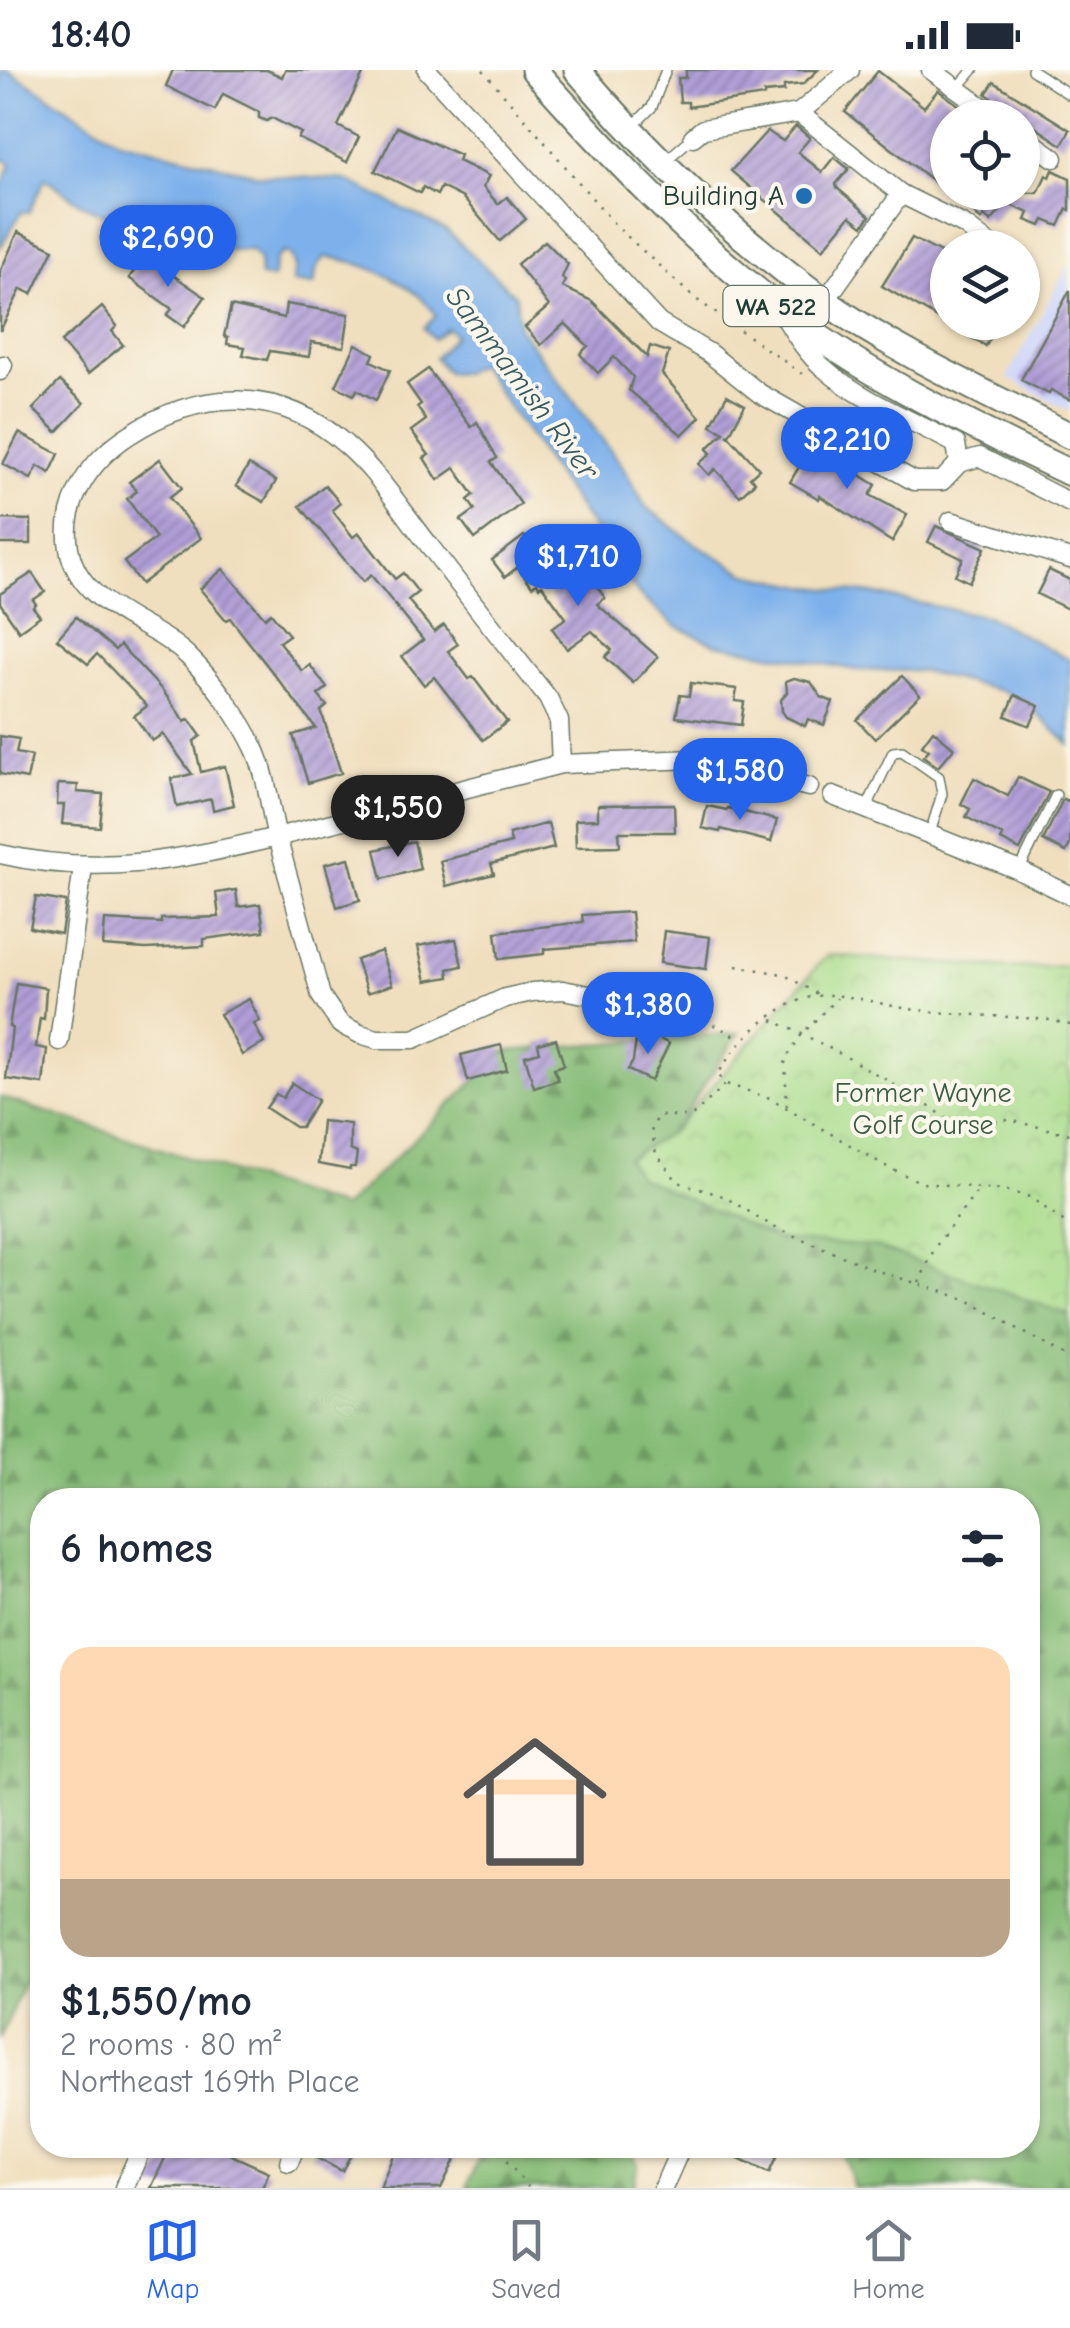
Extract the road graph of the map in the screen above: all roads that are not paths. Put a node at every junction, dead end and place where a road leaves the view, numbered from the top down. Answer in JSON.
{"nodes":[{"id":1,"x":428,"y":70,"type":"edge"},
{"id":2,"x":534,"y":70,"type":"edge"},
{"id":3,"x":577,"y":70,"type":"edge"},
{"id":4,"x":666,"y":70,"type":"edge"},
{"id":5,"x":850,"y":70,"type":"edge"},
{"id":6,"x":931,"y":70,"type":"edge"},
{"id":7,"x":973,"y":70,"type":"edge"},
{"id":8,"x":1032,"y":70,"type":"edge"},
{"id":9,"x":957,"y":88,"type":"junction"},
{"id":10,"x":1070,"y":95,"type":"edge"},
{"id":11,"x":973,"y":100,"type":"edge"},
{"id":12,"x":799,"y":112,"type":"junction"},
{"id":13,"x":629,"y":130,"type":"junction"},
{"id":14,"x":693,"y":136,"type":"joint"},
{"id":15,"x":662,"y":163,"type":"junction"},
{"id":16,"x":902,"y":194,"type":"junction"},
{"id":17,"x":971,"y":230,"type":"edge"},
{"id":18,"x":704,"y":243,"type":"junction"},
{"id":19,"x":825,"y":301,"type":"junction"},
{"id":20,"x":780,"y":310,"type":"junction"},
{"id":21,"x":1070,"y":436,"type":"edge"},
{"id":22,"x":959,"y":463,"type":"junction"},
{"id":23,"x":1070,"y":473,"type":"edge"},
{"id":24,"x":1070,"y":504,"type":"edge"},
{"id":25,"x":950,"y":521,"type":"dead end"},
{"id":26,"x":1070,"y":559,"type":"edge"},
{"id":27,"x":560,"y":764,"type":"junction"},
{"id":28,"x":809,"y":787,"type":"dead end"},
{"id":29,"x":1056,"y":795,"type":"dead end"},
{"id":30,"x":833,"y":796,"type":"dead end"},
{"id":31,"x":866,"y":809,"type":"junction"},
{"id":32,"x":930,"y":835,"type":"junction"},
{"id":33,"x":276,"y":838,"type":"junction"},
{"id":34,"x":0,"y":854,"type":"edge"},
{"id":35,"x":83,"y":867,"type":"junction"},
{"id":36,"x":1019,"y":870,"type":"junction"},
{"id":37,"x":1070,"y":896,"type":"edge"},
{"id":38,"x":657,"y":1008,"type":"road end"},
{"id":39,"x":59,"y":1041,"type":"dead end"},
{"id":40,"x":138,"y":2158,"type":"edge"},
{"id":41,"x":676,"y":2158,"type":"edge"},
{"id":42,"x":124,"y":2188,"type":"edge"},
{"id":43,"x":663,"y":2188,"type":"edge"}],
"edges":[{"from":1,"to":22,"type":"street"},
{"from":2,"to":18,"type":"main road","number":"WA 522"},
{"from":3,"to":13,"type":"main road","number":"WA 522"},
{"from":4,"to":13,"type":"lane"},
{"from":5,"to":12,"type":"street"},
{"from":6,"to":9,"type":"street"},
{"from":7,"to":9,"type":"lane"},
{"from":8,"to":10,"type":"lane"},
{"from":9,"to":11,"type":"street"},
{"from":12,"to":14,"type":"street"},
{"from":12,"to":16,"type":"street"},
{"from":13,"to":15,"type":"main road","number":"WA 522"},
{"from":14,"to":15,"type":"lane"},
{"from":15,"to":19,"type":"main road","number":"WA 522"},
{"from":16,"to":17,"type":"street"},
{"from":16,"to":19,"type":"street"},
{"from":18,"to":19,"type":"main road"},
{"from":18,"to":20,"type":"main road","number":"WA 522"},
{"from":19,"to":21,"type":"main road","number":"WA 522"},
{"from":20,"to":22,"type":"street"},
{"from":20,"to":23,"type":"main road","number":"WA 522"},
{"from":22,"to":24,"type":"street"},
{"from":25,"to":26,"type":"street"},
{"from":27,"to":28,"type":"street"},
{"from":27,"to":33,"type":"street"},
{"from":27,"to":33,"type":"street"},
{"from":29,"to":36,"type":"lane"},
{"from":30,"to":31,"type":"street"},
{"from":31,"to":32,"type":"street"},
{"from":31,"to":32,"type":"lane"},
{"from":32,"to":36,"type":"street"},
{"from":33,"to":35,"type":"street"},
{"from":33,"to":38,"type":"street"},
{"from":34,"to":35,"type":"street"},
{"from":35,"to":39,"type":"street"},
{"from":36,"to":37,"type":"street"},
{"from":40,"to":42,"type":"street"},
{"from":41,"to":43,"type":"street"}]}
